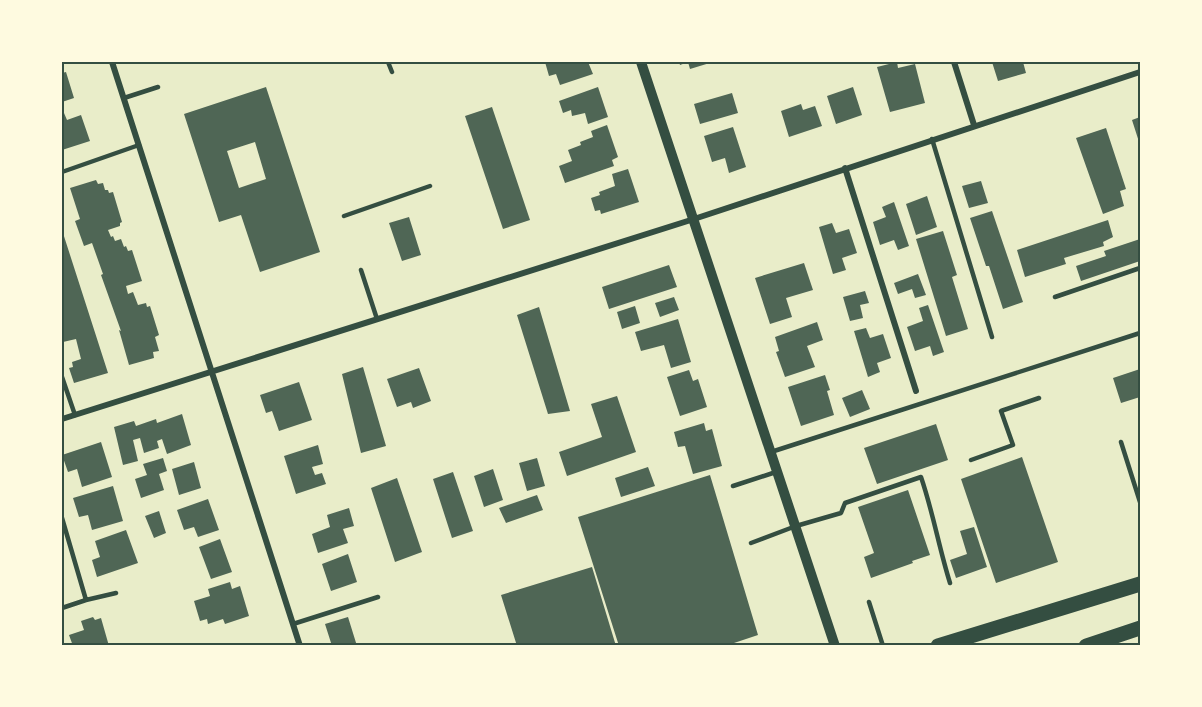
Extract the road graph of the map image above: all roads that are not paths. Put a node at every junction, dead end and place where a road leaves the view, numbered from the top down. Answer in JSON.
{"nodes":[{"id":1,"x":112,"y":62,"type":"edge"},
{"id":2,"x":388,"y":62,"type":"edge"},
{"id":3,"x":641,"y":62,"type":"edge"},
{"id":4,"x":954,"y":62,"type":"edge"},
{"id":5,"x":392,"y":72,"type":"dead end"},
{"id":6,"x":1140,"y":72,"type":"edge"},
{"id":7,"x":158,"y":87,"type":"dead end"},
{"id":8,"x":124,"y":98,"type":"junction"},
{"id":9,"x":974,"y":125,"type":"junction"},
{"id":10,"x":932,"y":140,"type":"junction"},
{"id":11,"x":139,"y":145,"type":"junction"},
{"id":12,"x":846,"y":168,"type":"junction"},
{"id":13,"x":62,"y":172,"type":"edge"},
{"id":14,"x":430,"y":186,"type":"dead end"},
{"id":15,"x":344,"y":216,"type":"dead end"},
{"id":16,"x":694,"y":219,"type":"junction"},
{"id":17,"x":1140,"y":268,"type":"edge"},
{"id":18,"x":361,"y":270,"type":"dead end"},
{"id":19,"x":1055,"y":297,"type":"dead end"},
{"id":20,"x":377,"y":319,"type":"junction"},
{"id":21,"x":1140,"y":333,"type":"edge"},
{"id":22,"x":992,"y":337,"type":"dead end"},
{"id":23,"x":213,"y":370,"type":"junction"},
{"id":24,"x":62,"y":377,"type":"edge"},
{"id":25,"x":916,"y":390,"type":"dead end"},
{"id":26,"x":1039,"y":398,"type":"dead end"},
{"id":27,"x":75,"y":415,"type":"junction"},
{"id":28,"x":62,"y":419,"type":"edge"},
{"id":29,"x":1121,"y":442,"type":"dead end"},
{"id":30,"x":771,"y":452,"type":"junction"},
{"id":31,"x":971,"y":460,"type":"dead end"},
{"id":32,"x":778,"y":471,"type":"junction"},
{"id":33,"x":733,"y":486,"type":"dead end"},
{"id":34,"x":1140,"y":502,"type":"edge"},
{"id":35,"x":62,"y":518,"type":"edge"},
{"id":36,"x":796,"y":526,"type":"junction"},
{"id":37,"x":752,"y":543,"type":"dead end"},
{"id":38,"x":950,"y":583,"type":"dead end"},
{"id":39,"x":1140,"y":584,"type":"edge"},
{"id":40,"x":116,"y":593,"type":"dead end"},
{"id":41,"x":378,"y":597,"type":"dead end"},
{"id":42,"x":86,"y":600,"type":"junction"},
{"id":43,"x":869,"y":602,"type":"dead end"},
{"id":44,"x":62,"y":608,"type":"edge"},
{"id":45,"x":293,"y":624,"type":"junction"},
{"id":46,"x":1140,"y":628,"type":"edge"},
{"id":47,"x":300,"y":645,"type":"edge"},
{"id":48,"x":835,"y":645,"type":"edge"},
{"id":49,"x":883,"y":645,"type":"edge"},
{"id":50,"x":938,"y":645,"type":"edge"},
{"id":51,"x":1086,"y":645,"type":"edge"}],
"edges":[{"from":1,"to":8,"type":"street"},
{"from":2,"to":5,"type":"lane"},
{"from":3,"to":16,"type":"street"},
{"from":4,"to":9,"type":"street"},
{"from":6,"to":9,"type":"street"},
{"from":7,"to":8,"type":"lane"},
{"from":8,"to":11,"type":"street"},
{"from":9,"to":10,"type":"street"},
{"from":10,"to":12,"type":"street"},
{"from":10,"to":22,"type":"lane"},
{"from":11,"to":13,"type":"lane"},
{"from":11,"to":23,"type":"street"},
{"from":12,"to":16,"type":"street"},
{"from":12,"to":25,"type":"street"},
{"from":14,"to":15,"type":"lane"},
{"from":16,"to":20,"type":"street"},
{"from":16,"to":30,"type":"street"},
{"from":17,"to":19,"type":"lane"},
{"from":18,"to":20,"type":"lane"},
{"from":20,"to":23,"type":"street"},
{"from":21,"to":30,"type":"lane"},
{"from":23,"to":27,"type":"street"},
{"from":23,"to":45,"type":"street"},
{"from":24,"to":27,"type":"lane"},
{"from":26,"to":31,"type":"lane"},
{"from":27,"to":28,"type":"street"},
{"from":29,"to":34,"type":"lane"},
{"from":30,"to":32,"type":"street"},
{"from":32,"to":33,"type":"lane"},
{"from":32,"to":36,"type":"street"},
{"from":35,"to":42,"type":"lane"},
{"from":36,"to":37,"type":"lane"},
{"from":36,"to":38,"type":"lane"},
{"from":36,"to":48,"type":"street"},
{"from":39,"to":50,"type":"main road"},
{"from":40,"to":42,"type":"lane"},
{"from":41,"to":45,"type":"lane"},
{"from":42,"to":44,"type":"lane"},
{"from":43,"to":49,"type":"lane"},
{"from":45,"to":47,"type":"street"},
{"from":46,"to":51,"type":"main road"}]}
